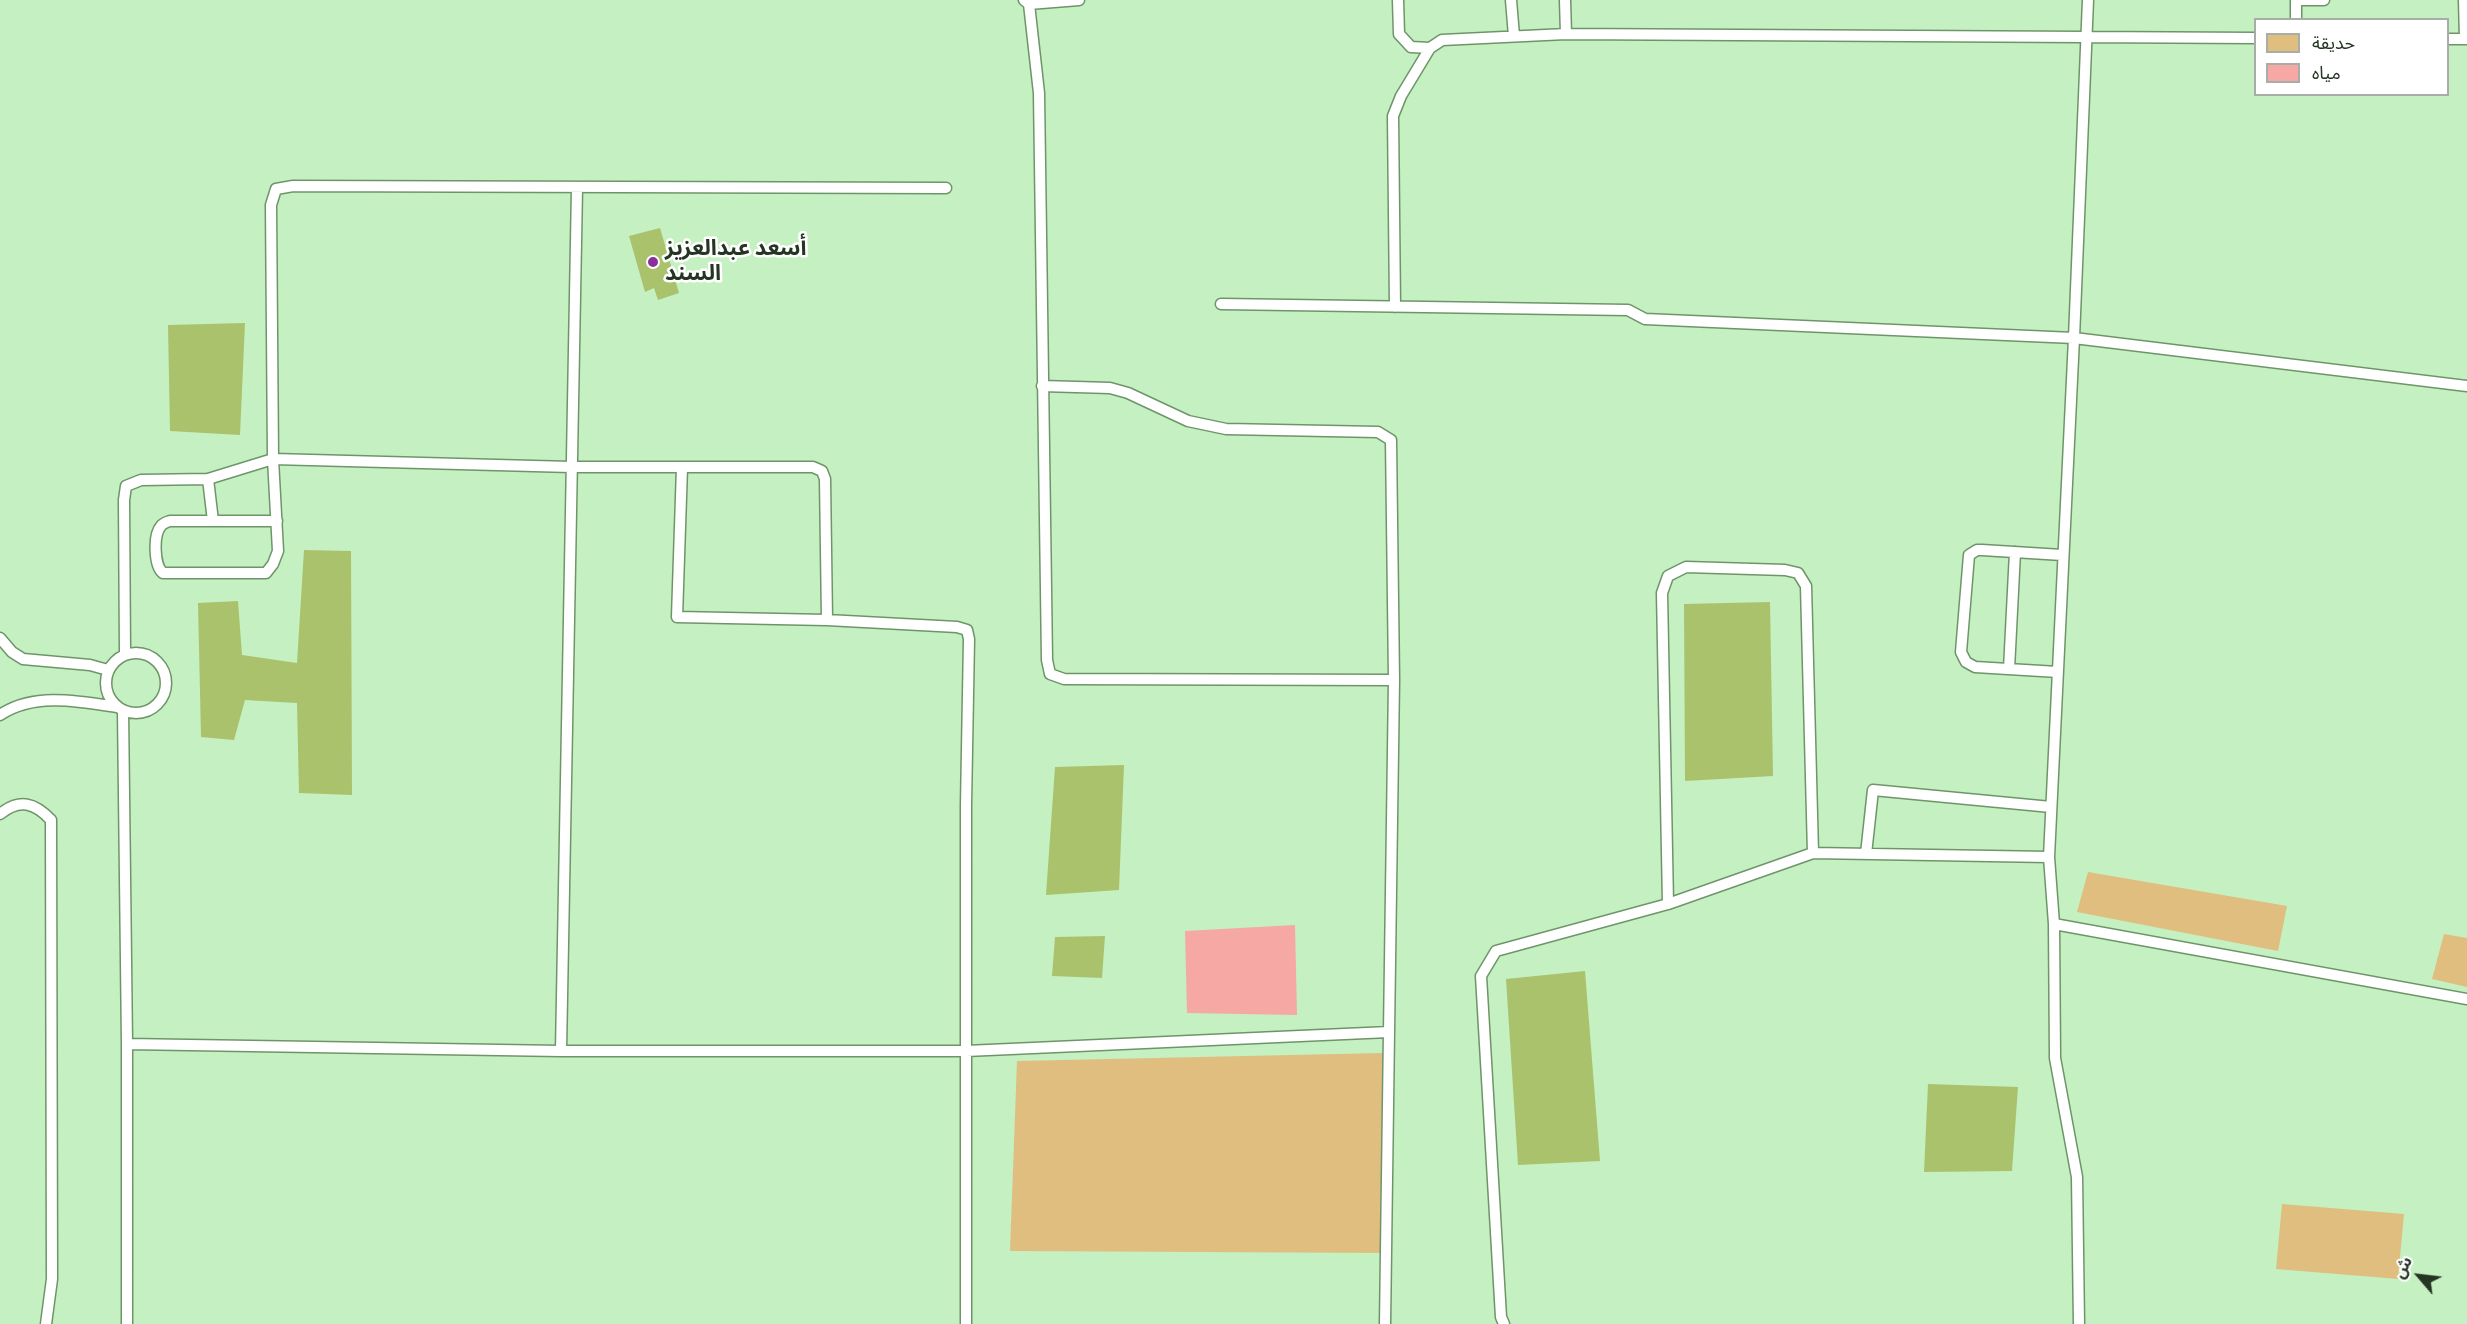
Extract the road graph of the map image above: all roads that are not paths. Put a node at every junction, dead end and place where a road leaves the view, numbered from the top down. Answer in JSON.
{"nodes":[{"id":1,"x":1079,"y":0,"type":"edge"},
{"id":2,"x":1398,"y":0,"type":"edge"},
{"id":3,"x":1511,"y":0,"type":"edge"},
{"id":4,"x":1565,"y":0,"type":"edge"},
{"id":5,"x":2088,"y":0,"type":"edge"},
{"id":6,"x":2296,"y":0,"type":"edge"},
{"id":7,"x":2324,"y":0,"type":"edge"},
{"id":8,"x":2464,"y":0,"type":"edge"},
{"id":9,"x":1026,"y":2,"type":"edge"},
{"id":10,"x":2296,"y":18,"type":"edge"},
{"id":11,"x":1566,"y":33,"type":"junction"},
{"id":12,"x":2086,"y":35,"type":"junction"},
{"id":13,"x":1514,"y":36,"type":"junction"},
{"id":14,"x":2254,"y":38,"type":"edge"},
{"id":15,"x":2449,"y":39,"type":"edge"},
{"id":16,"x":2466,"y":39,"type":"edge"},
{"id":17,"x":1430,"y":48,"type":"junction"},
{"id":18,"x":577,"y":188,"type":"junction"},
{"id":19,"x":946,"y":188,"type":"dead end"},
{"id":20,"x":1221,"y":304,"type":"dead end"},
{"id":21,"x":1395,"y":307,"type":"junction"},
{"id":22,"x":2074,"y":338,"type":"junction"},
{"id":23,"x":1042,"y":386,"type":"junction"},
{"id":24,"x":2467,"y":386,"type":"edge"},
{"id":25,"x":273,"y":459,"type":"junction"},
{"id":26,"x":572,"y":466,"type":"junction"},
{"id":27,"x":682,"y":467,"type":"junction"},
{"id":28,"x":208,"y":479,"type":"junction"},
{"id":29,"x":213,"y":521,"type":"junction"},
{"id":30,"x":277,"y":521,"type":"junction"},
{"id":31,"x":2015,"y":552,"type":"junction"},
{"id":32,"x":2062,"y":555,"type":"junction"},
{"id":33,"x":827,"y":620,"type":"junction"},
{"id":34,"x":0,"y":638,"type":"edge"},
{"id":35,"x":125,"y":654,"type":"junction"},
{"id":36,"x":2009,"y":669,"type":"junction"},
{"id":37,"x":108,"y":670,"type":"junction"},
{"id":38,"x":2058,"y":672,"type":"junction"},
{"id":39,"x":1394,"y":680,"type":"junction"},
{"id":40,"x":120,"y":709,"type":"junction"},
{"id":41,"x":0,"y":715,"type":"edge"},
{"id":42,"x":2051,"y":807,"type":"junction"},
{"id":43,"x":0,"y":814,"type":"edge"},
{"id":44,"x":1813,"y":853,"type":"junction"},
{"id":45,"x":1866,"y":854,"type":"junction"},
{"id":46,"x":2049,"y":857,"type":"junction"},
{"id":47,"x":1668,"y":904,"type":"junction"},
{"id":48,"x":2054,"y":924,"type":"junction"},
{"id":49,"x":2467,"y":999,"type":"edge"},
{"id":50,"x":1389,"y":1032,"type":"junction"},
{"id":51,"x":127,"y":1044,"type":"junction"},
{"id":52,"x":966,"y":1050,"type":"junction"},
{"id":53,"x":561,"y":1051,"type":"junction"},
{"id":54,"x":46,"y":1324,"type":"edge"},
{"id":55,"x":127,"y":1324,"type":"edge"},
{"id":56,"x":966,"y":1324,"type":"edge"},
{"id":57,"x":1385,"y":1324,"type":"edge"},
{"id":58,"x":1504,"y":1324,"type":"edge"},
{"id":59,"x":2079,"y":1324,"type":"edge"}],
"edges":[{"from":1,"to":9,"type":"lane"},
{"from":2,"to":17,"type":"lane"},
{"from":3,"to":13,"type":"lane"},
{"from":4,"to":11,"type":"lane"},
{"from":5,"to":12,"type":"lane"},
{"from":6,"to":7,"type":"lane"},
{"from":6,"to":10,"type":"lane"},
{"from":8,"to":16,"type":"lane"},
{"from":9,"to":23,"type":"lane"},
{"from":11,"to":12,"type":"lane"},
{"from":11,"to":13,"type":"lane"},
{"from":12,"to":14,"type":"lane"},
{"from":12,"to":22,"type":"lane"},
{"from":13,"to":17,"type":"lane"},
{"from":15,"to":16,"type":"lane"},
{"from":17,"to":21,"type":"lane"},
{"from":18,"to":19,"type":"lane"},
{"from":18,"to":25,"type":"lane"},
{"from":18,"to":26,"type":"lane"},
{"from":20,"to":21,"type":"lane"},
{"from":21,"to":22,"type":"lane"},
{"from":22,"to":24,"type":"lane"},
{"from":22,"to":32,"type":"lane"},
{"from":23,"to":39,"type":"lane"},
{"from":23,"to":39,"type":"lane"},
{"from":25,"to":26,"type":"lane"},
{"from":25,"to":28,"type":"lane"},
{"from":25,"to":30,"type":"lane"},
{"from":26,"to":27,"type":"lane"},
{"from":26,"to":53,"type":"lane"},
{"from":27,"to":33,"type":"lane"},
{"from":27,"to":33,"type":"lane"},
{"from":28,"to":29,"type":"lane"},
{"from":28,"to":35,"type":"lane"},
{"from":29,"to":30,"type":"lane"},
{"from":29,"to":30,"type":"lane"},
{"from":31,"to":32,"type":"lane"},
{"from":31,"to":36,"type":"lane"},
{"from":31,"to":36,"type":"lane"},
{"from":32,"to":38,"type":"lane"},
{"from":33,"to":52,"type":"lane"},
{"from":34,"to":37,"type":"lane"},
{"from":35,"to":37,"type":"lane"},
{"from":35,"to":40,"type":"lane"},
{"from":36,"to":38,"type":"lane"},
{"from":37,"to":40,"type":"lane"},
{"from":38,"to":42,"type":"lane"},
{"from":39,"to":50,"type":"lane"},
{"from":40,"to":41,"type":"lane"},
{"from":40,"to":51,"type":"lane"},
{"from":42,"to":45,"type":"lane"},
{"from":42,"to":46,"type":"lane"},
{"from":43,"to":54,"type":"lane"},
{"from":44,"to":45,"type":"lane"},
{"from":44,"to":47,"type":"lane"},
{"from":44,"to":47,"type":"lane"},
{"from":45,"to":46,"type":"lane"},
{"from":46,"to":48,"type":"lane"},
{"from":47,"to":58,"type":"lane"},
{"from":48,"to":49,"type":"lane"},
{"from":48,"to":59,"type":"lane"},
{"from":50,"to":52,"type":"lane"},
{"from":50,"to":57,"type":"lane"},
{"from":51,"to":53,"type":"lane"},
{"from":51,"to":55,"type":"lane"},
{"from":52,"to":53,"type":"lane"},
{"from":52,"to":56,"type":"lane"}]}
